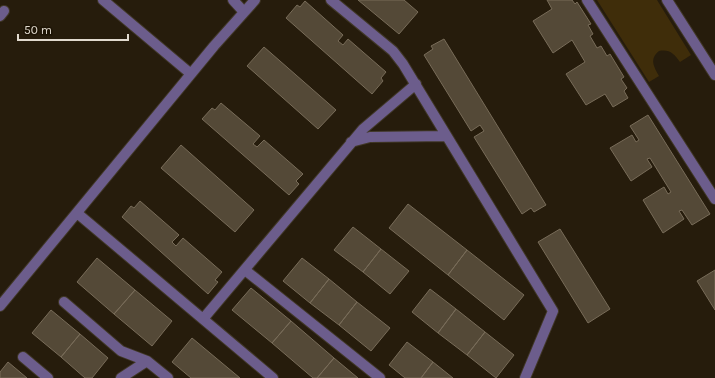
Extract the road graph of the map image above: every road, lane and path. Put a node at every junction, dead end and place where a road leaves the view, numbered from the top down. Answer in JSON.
{"nodes":[{"id":1,"x":103,"y":0,"type":"edge"},
{"id":2,"x":233,"y":0,"type":"edge"},
{"id":3,"x":255,"y":0,"type":"edge"},
{"id":4,"x":331,"y":0,"type":"edge"},
{"id":5,"x":587,"y":0,"type":"edge"},
{"id":6,"x":667,"y":0,"type":"edge"},
{"id":7,"x":244,"y":12,"type":"junction"},
{"id":8,"x":191,"y":74,"type":"junction"},
{"id":9,"x":715,"y":75,"type":"edge"},
{"id":10,"x":416,"y":84,"type":"junction"},
{"id":11,"x":446,"y":136,"type":"junction"},
{"id":12,"x":351,"y":142,"type":"junction"},
{"id":13,"x":715,"y":199,"type":"edge"},
{"id":14,"x":77,"y":213,"type":"junction"},
{"id":15,"x":245,"y":270,"type":"junction"},
{"id":16,"x":64,"y":302,"type":"dead end"},
{"id":17,"x":0,"y":306,"type":"edge"},
{"id":18,"x":203,"y":319,"type":"junction"},
{"id":19,"x":22,"y":357,"type":"dead end"},
{"id":20,"x":147,"y":361,"type":"junction"},
{"id":21,"x":48,"y":378,"type":"edge"},
{"id":22,"x":121,"y":378,"type":"edge"},
{"id":23,"x":168,"y":378,"type":"edge"},
{"id":24,"x":273,"y":378,"type":"edge"},
{"id":25,"x":380,"y":378,"type":"edge"},
{"id":26,"x":525,"y":378,"type":"edge"}],
"edges":[{"from":1,"to":8,"type":"street"},
{"from":2,"to":7,"type":"street"},
{"from":3,"to":7,"type":"street"},
{"from":4,"to":10,"type":"street"},
{"from":5,"to":13,"type":"street"},
{"from":6,"to":9,"type":"street"},
{"from":7,"to":8,"type":"street"},
{"from":8,"to":14,"type":"street"},
{"from":10,"to":11,"type":"street"},
{"from":10,"to":12,"type":"street"},
{"from":11,"to":12,"type":"street"},
{"from":11,"to":26,"type":"street"},
{"from":12,"to":15,"type":"street"},
{"from":14,"to":17,"type":"street"},
{"from":14,"to":18,"type":"street"},
{"from":15,"to":18,"type":"street"},
{"from":15,"to":25,"type":"street"},
{"from":16,"to":20,"type":"street"},
{"from":18,"to":24,"type":"street"},
{"from":19,"to":21,"type":"street"},
{"from":20,"to":22,"type":"street"},
{"from":20,"to":23,"type":"street"}]}
